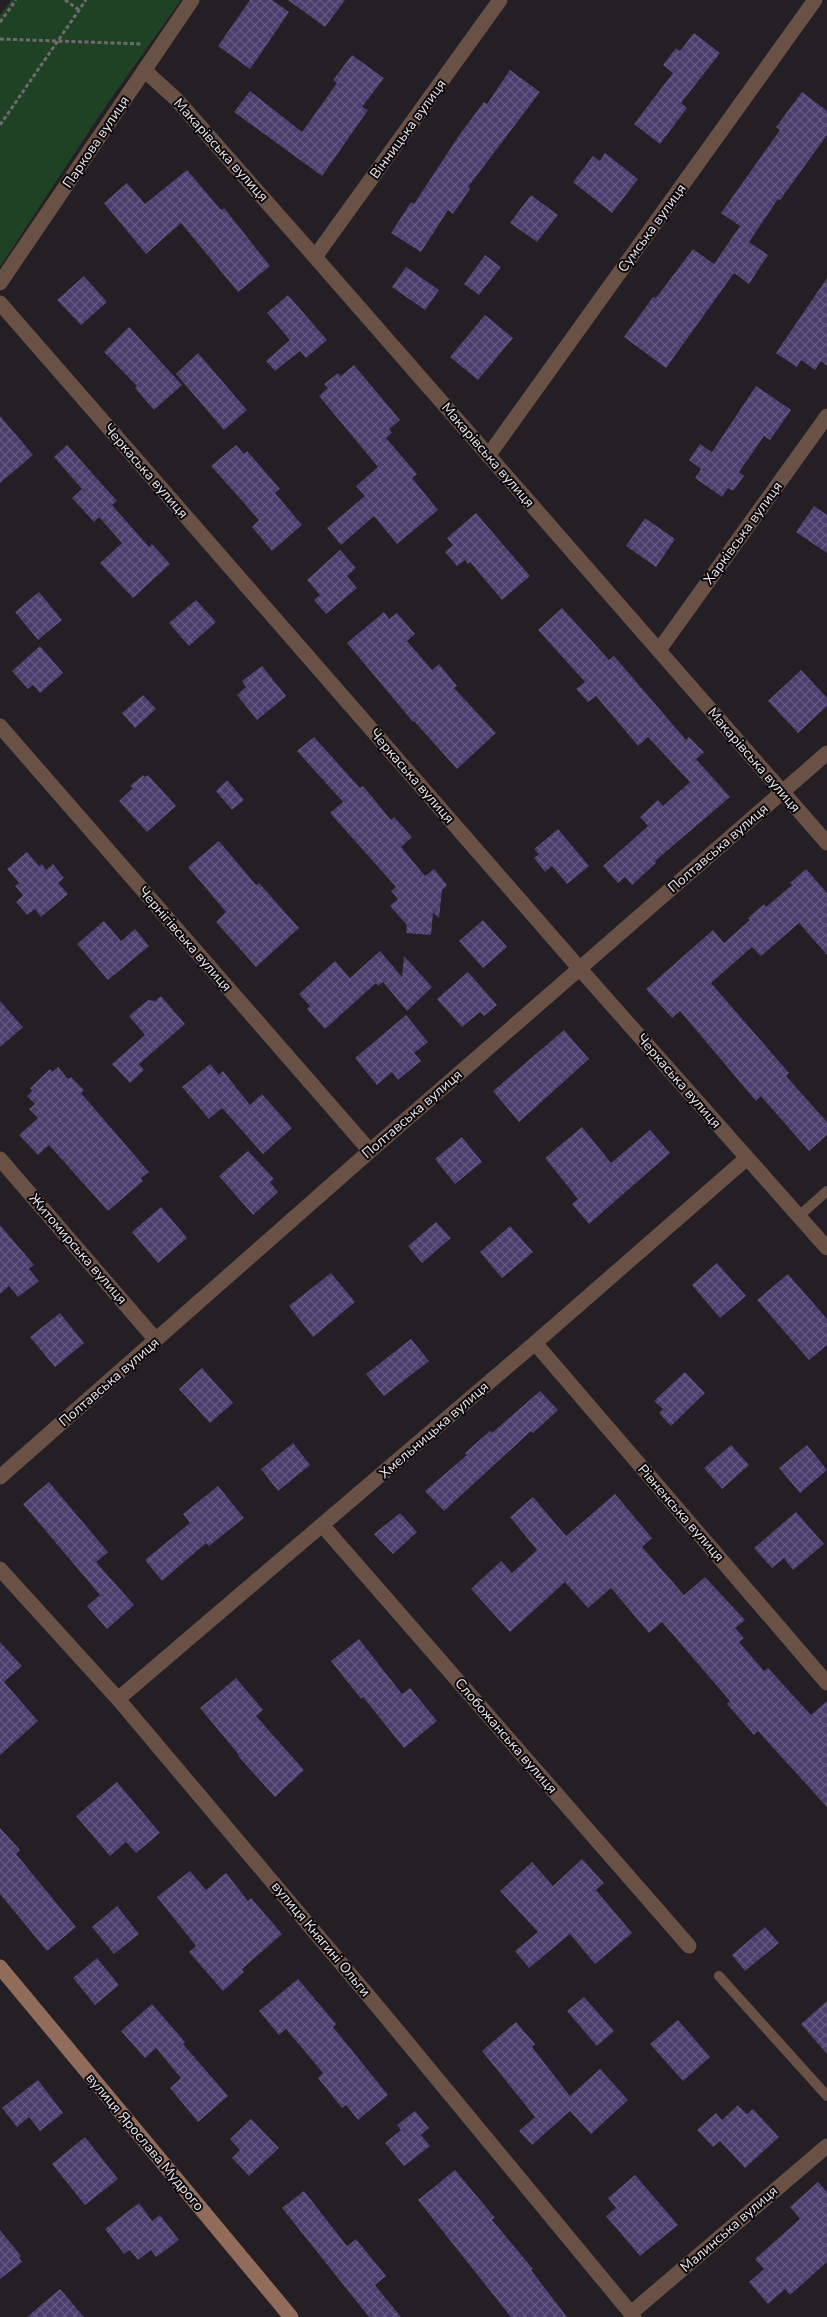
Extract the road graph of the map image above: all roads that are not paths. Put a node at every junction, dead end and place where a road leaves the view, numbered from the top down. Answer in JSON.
{"nodes":[{"id":1,"x":192,"y":0,"type":"edge"},
{"id":2,"x":500,"y":0,"type":"edge"},
{"id":3,"x":815,"y":0,"type":"edge"},
{"id":4,"x":144,"y":70,"type":"junction"},
{"id":5,"x":316,"y":257,"type":"junction"},
{"id":6,"x":0,"y":284,"type":"edge"},
{"id":7,"x":0,"y":303,"type":"edge"},
{"id":8,"x":827,"y":416,"type":"edge"},
{"id":9,"x":488,"y":456,"type":"junction"},
{"id":10,"x":659,"y":650,"type":"junction"},
{"id":11,"x":0,"y":726,"type":"edge"},
{"id":12,"x":827,"y":753,"type":"edge"},
{"id":13,"x":782,"y":792,"type":"junction"},
{"id":14,"x":827,"y":843,"type":"edge"},
{"id":15,"x":580,"y":968,"type":"junction"},
{"id":16,"x":370,"y":1151,"type":"junction"},
{"id":17,"x":746,"y":1158,"type":"junction"},
{"id":18,"x":0,"y":1159,"type":"edge"},
{"id":19,"x":827,"y":1192,"type":"edge"},
{"id":20,"x":799,"y":1216,"type":"junction"},
{"id":21,"x":827,"y":1248,"type":"edge"},
{"id":22,"x":156,"y":1340,"type":"junction"},
{"id":23,"x":535,"y":1343,"type":"junction"},
{"id":24,"x":0,"y":1477,"type":"edge"},
{"id":25,"x":323,"y":1526,"type":"junction"},
{"id":26,"x":0,"y":1569,"type":"edge"},
{"id":27,"x":827,"y":1683,"type":"edge"},
{"id":28,"x":118,"y":1699,"type":"junction"},
{"id":29,"x":689,"y":1946,"type":"dead end"},
{"id":30,"x":0,"y":1967,"type":"edge"},
{"id":31,"x":719,"y":1976,"type":"dead end"},
{"id":32,"x":827,"y":2096,"type":"edge"},
{"id":33,"x":827,"y":2146,"type":"edge"},
{"id":34,"x":633,"y":2315,"type":"edge"},
{"id":35,"x":291,"y":2317,"type":"edge"}],
"edges":[{"from":1,"to":4,"type":"street","name":"Паркова вулиця"},
{"from":2,"to":5,"type":"street","name":"Вінницька вулиця"},
{"from":3,"to":9,"type":"street","name":"Сумська вулиця"},
{"from":4,"to":5,"type":"street","name":"Макарівська вулиця"},
{"from":4,"to":6,"type":"street","name":"Паркова вулиця"},
{"from":5,"to":9,"type":"street","name":"Макарівська вулиця"},
{"from":7,"to":15,"type":"street","name":"Черкаська вулиця"},
{"from":8,"to":10,"type":"street","name":"Харківська вулиця"},
{"from":9,"to":10,"type":"street","name":"Макарівська вулиця"},
{"from":10,"to":13,"type":"street","name":"Макарівська вулиця"},
{"from":11,"to":16,"type":"street","name":"Чернігівська вулиця"},
{"from":12,"to":13,"type":"street","name":"Полтавська вулиця"},
{"from":13,"to":14,"type":"street","name":"Макарівська вулиця"},
{"from":13,"to":15,"type":"street","name":"Полтавська вулиця"},
{"from":15,"to":16,"type":"street","name":"Полтавська вулиця"},
{"from":15,"to":17,"type":"street","name":"Черкаська вулиця"},
{"from":16,"to":22,"type":"street","name":"Полтавська вулиця"},
{"from":17,"to":20,"type":"street","name":"Черкаська вулиця"},
{"from":17,"to":23,"type":"street","name":"Хмельницька вулиця"},
{"from":18,"to":22,"type":"street","name":"Житомирська вулиця"},
{"from":19,"to":20,"type":"lane"},
{"from":20,"to":21,"type":"street","name":"Черкаська вулиця"},
{"from":22,"to":24,"type":"street","name":"Полтавська вулиця"},
{"from":23,"to":25,"type":"street","name":"Хмельницька вулиця"},
{"from":23,"to":27,"type":"street","name":"Рівненська вулиця"},
{"from":25,"to":28,"type":"street","name":"Хмельницька вулиця"},
{"from":25,"to":29,"type":"street","name":"Слобожанська вулиця"},
{"from":26,"to":28,"type":"street","name":"вулиця Княгині Ольги"},
{"from":28,"to":34,"type":"street","name":"вулиця Княгині Ольги"},
{"from":30,"to":35,"type":"main road","name":"вулиця Ярослава Мудрого"},
{"from":31,"to":32,"type":"lane"},
{"from":33,"to":34,"type":"street","name":"Малинська вулиця"}]}
